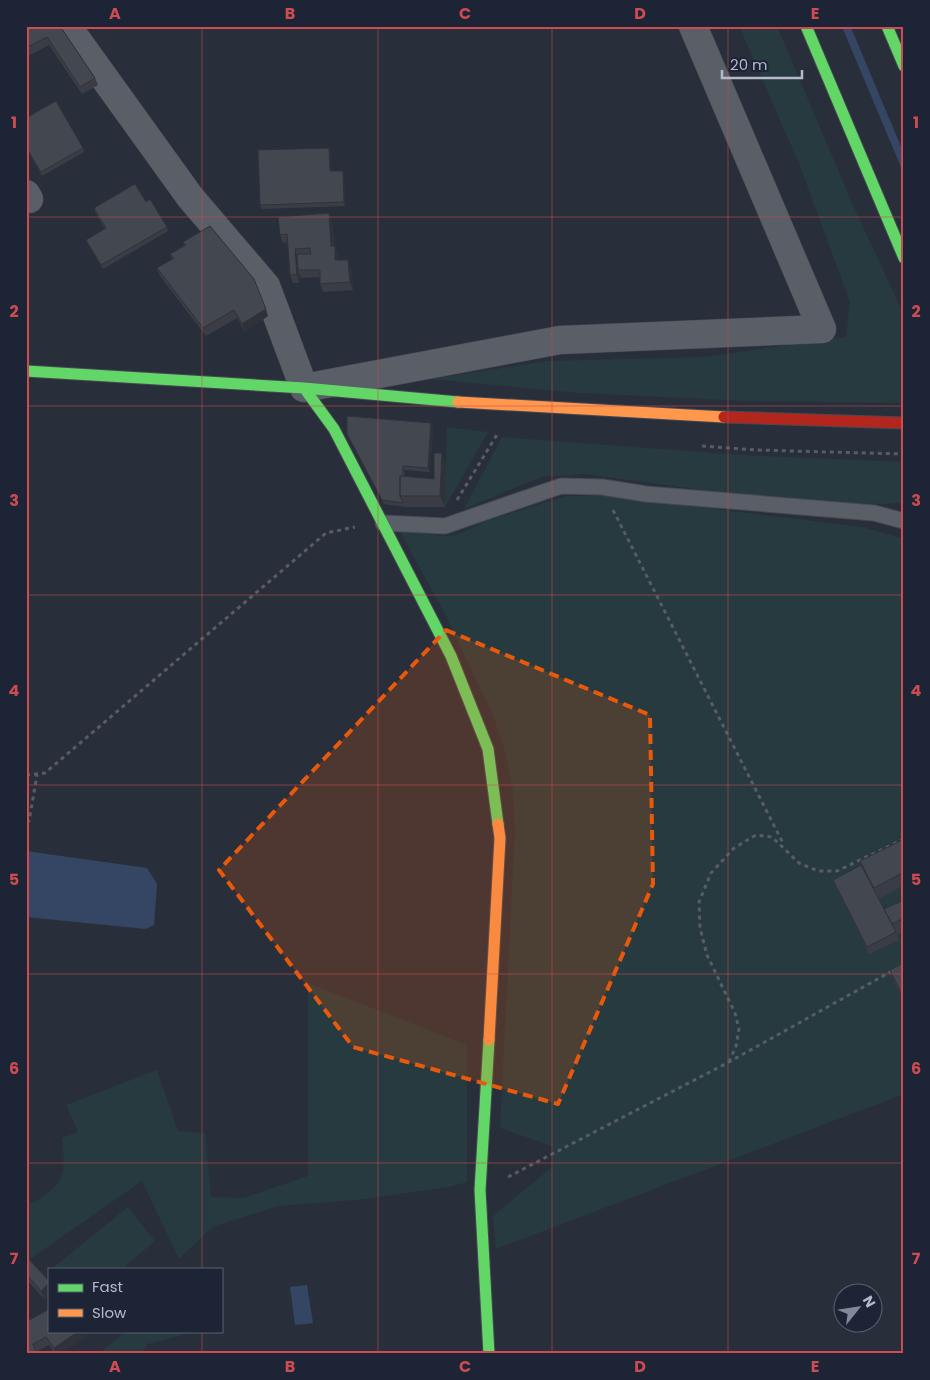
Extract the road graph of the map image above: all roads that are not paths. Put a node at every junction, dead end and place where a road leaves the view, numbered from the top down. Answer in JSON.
{"nodes":[{"id":1,"x":66,"y":26,"type":"edge"},
{"id":2,"x":693,"y":26,"type":"edge"},
{"id":3,"x":806,"y":26,"type":"edge"},
{"id":4,"x":887,"y":26,"type":"edge"},
{"id":5,"x":904,"y":66,"type":"edge"},
{"id":6,"x":904,"y":258,"type":"edge"},
{"id":7,"x":26,"y":370,"type":"edge"},
{"id":8,"x":304,"y":388,"type":"junction"},
{"id":9,"x":904,"y":423,"type":"edge"},
{"id":10,"x":904,"y":521,"type":"edge"},
{"id":11,"x":383,"y":523,"type":"junction"},
{"id":12,"x":489,"y":1354,"type":"edge"}],
"edges":[{"from":1,"to":8,"type":"street"},
{"from":2,"to":8,"type":"street"},
{"from":3,"to":6,"type":"main road"},
{"from":4,"to":5,"type":"main road"},
{"from":7,"to":8,"type":"main road"},
{"from":8,"to":9,"type":"main road"},
{"from":8,"to":11,"type":"main road"},
{"from":10,"to":11,"type":"lane"},
{"from":11,"to":12,"type":"main road"}]}
